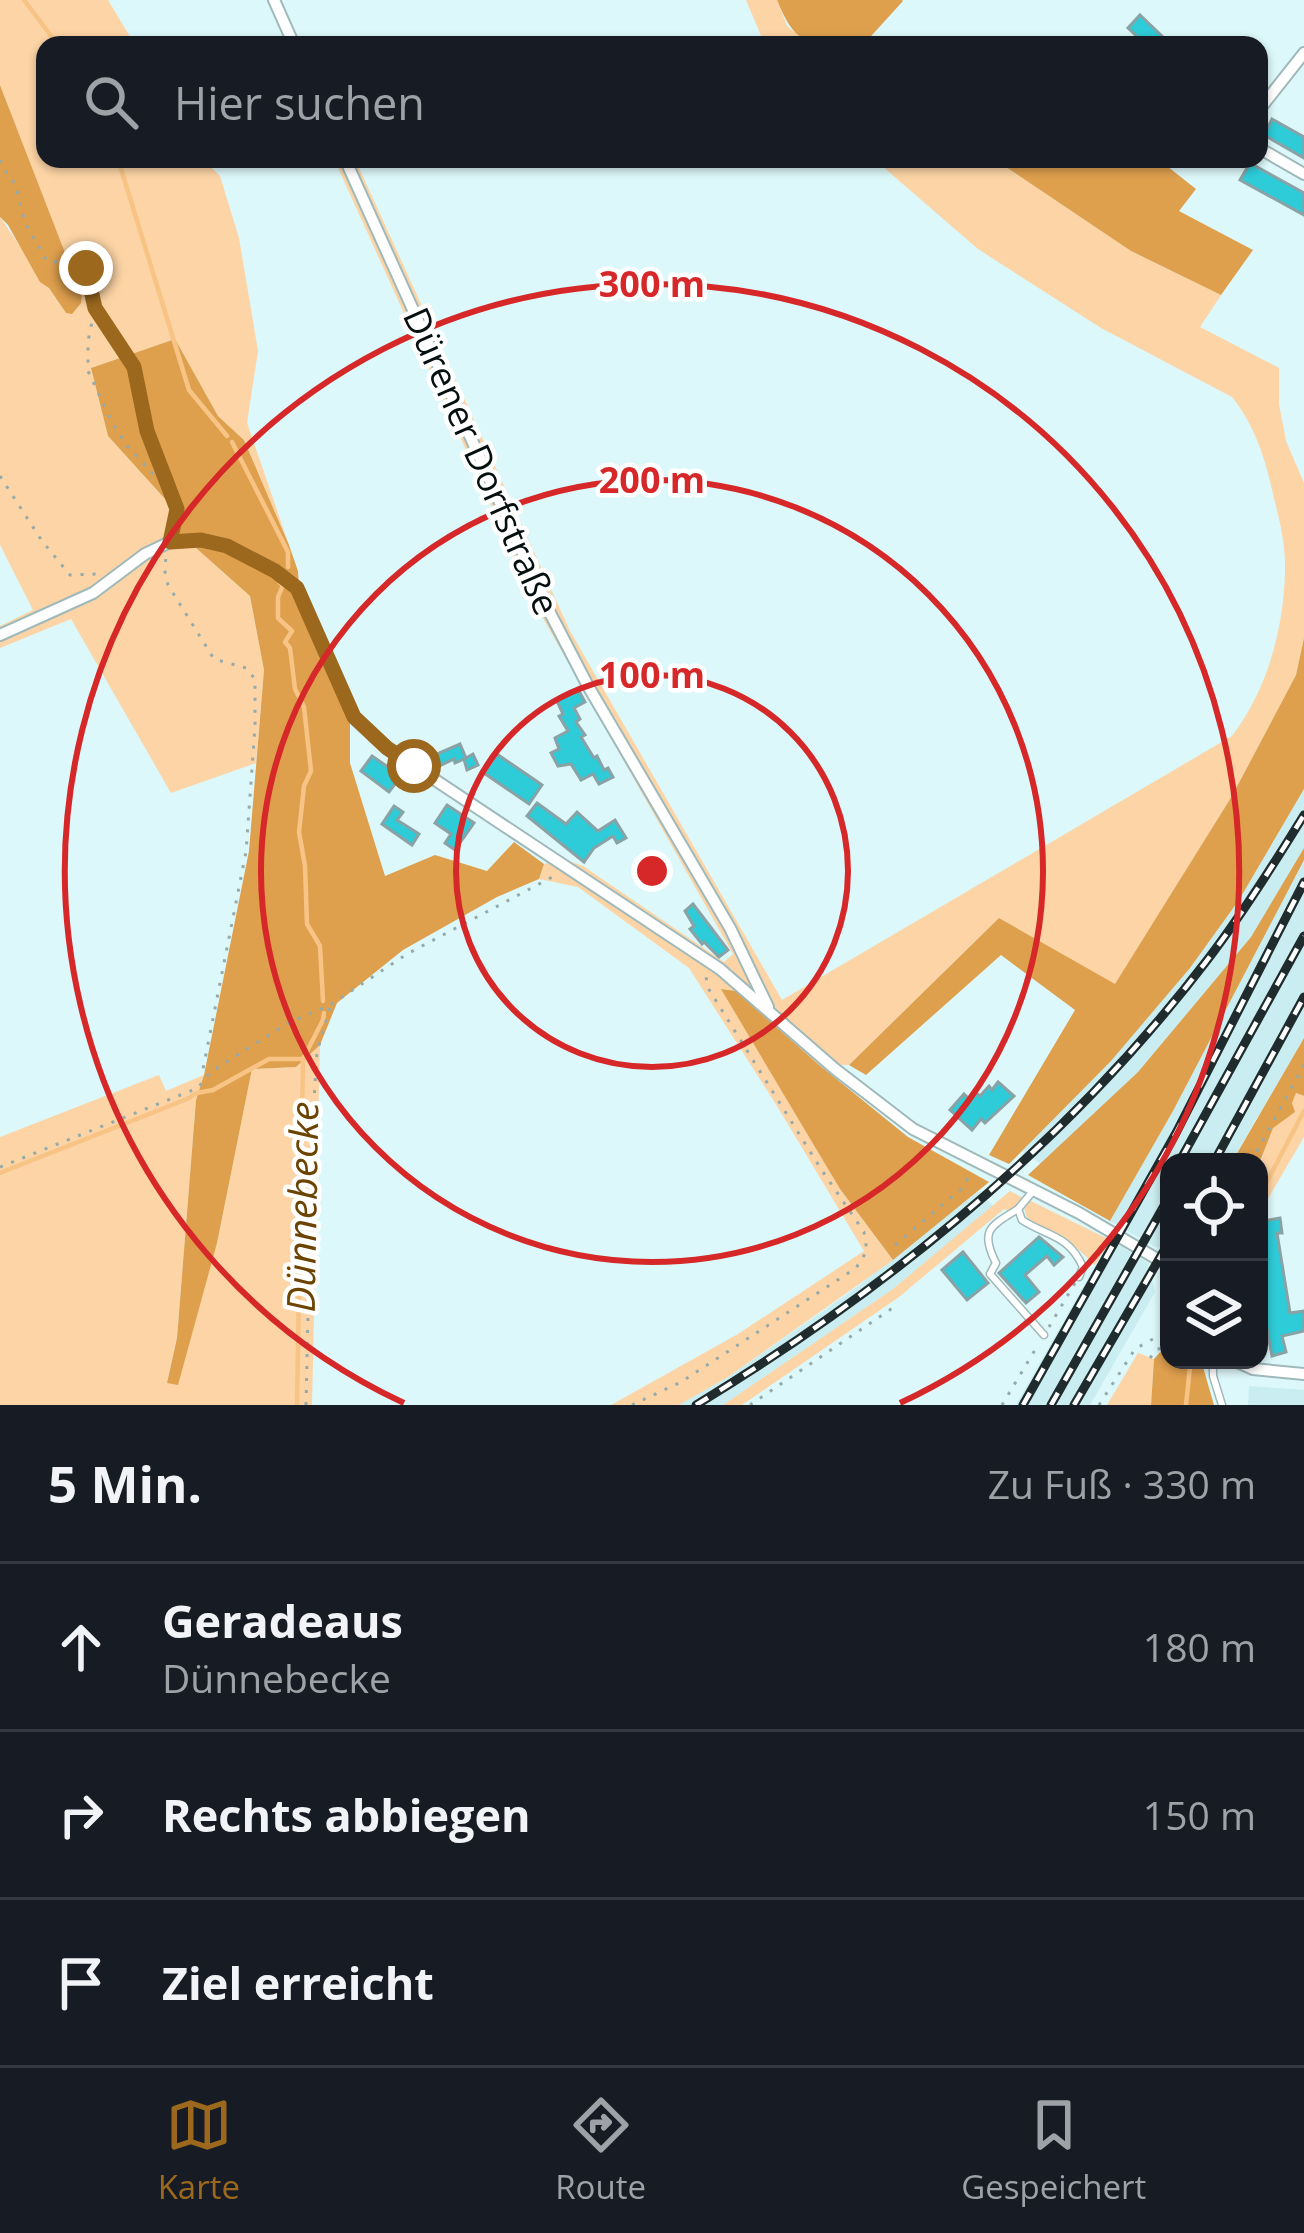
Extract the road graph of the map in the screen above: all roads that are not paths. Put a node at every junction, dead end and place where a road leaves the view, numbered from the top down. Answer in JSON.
{"nodes":[{"id":1,"x":274,"y":0,"type":"edge"},
{"id":2,"x":290,"y":36,"type":"edge"},
{"id":3,"x":1304,"y":53,"type":"edge"},
{"id":4,"x":1268,"y":99,"type":"edge"},
{"id":5,"x":1268,"y":153,"type":"edge"},
{"id":6,"x":349,"y":168,"type":"edge"},
{"id":7,"x":1304,"y":173,"type":"edge"},
{"id":8,"x":0,"y":635,"type":"edge"},
{"id":9,"x":769,"y":1010,"type":"junction"},
{"id":10,"x":1034,"y":1190,"type":"junction"},
{"id":11,"x":1018,"y":1209,"type":"junction"},
{"id":12,"x":1160,"y":1261,"type":"edge"},
{"id":13,"x":1078,"y":1277,"type":"dead end"},
{"id":14,"x":1044,"y":1335,"type":"dead end"},
{"id":15,"x":1213,"y":1369,"type":"edge"},
{"id":16,"x":1253,"y":1369,"type":"edge"},
{"id":17,"x":1304,"y":1374,"type":"edge"},
{"id":18,"x":1222,"y":1405,"type":"edge"}],
"edges":[{"from":1,"to":2,"type":"street"},
{"from":3,"to":4,"type":"street"},
{"from":5,"to":7,"type":"street"},
{"from":6,"to":9,"type":"street","name":"Dürener Dorfstraße"},
{"from":8,"to":9,"type":"street"},
{"from":9,"to":10,"type":"street"},
{"from":10,"to":11,"type":"lane"},
{"from":10,"to":12,"type":"street"},
{"from":11,"to":13,"type":"lane"},
{"from":11,"to":14,"type":"lane"},
{"from":15,"to":18,"type":"lane"},
{"from":16,"to":17,"type":"street"}]}
